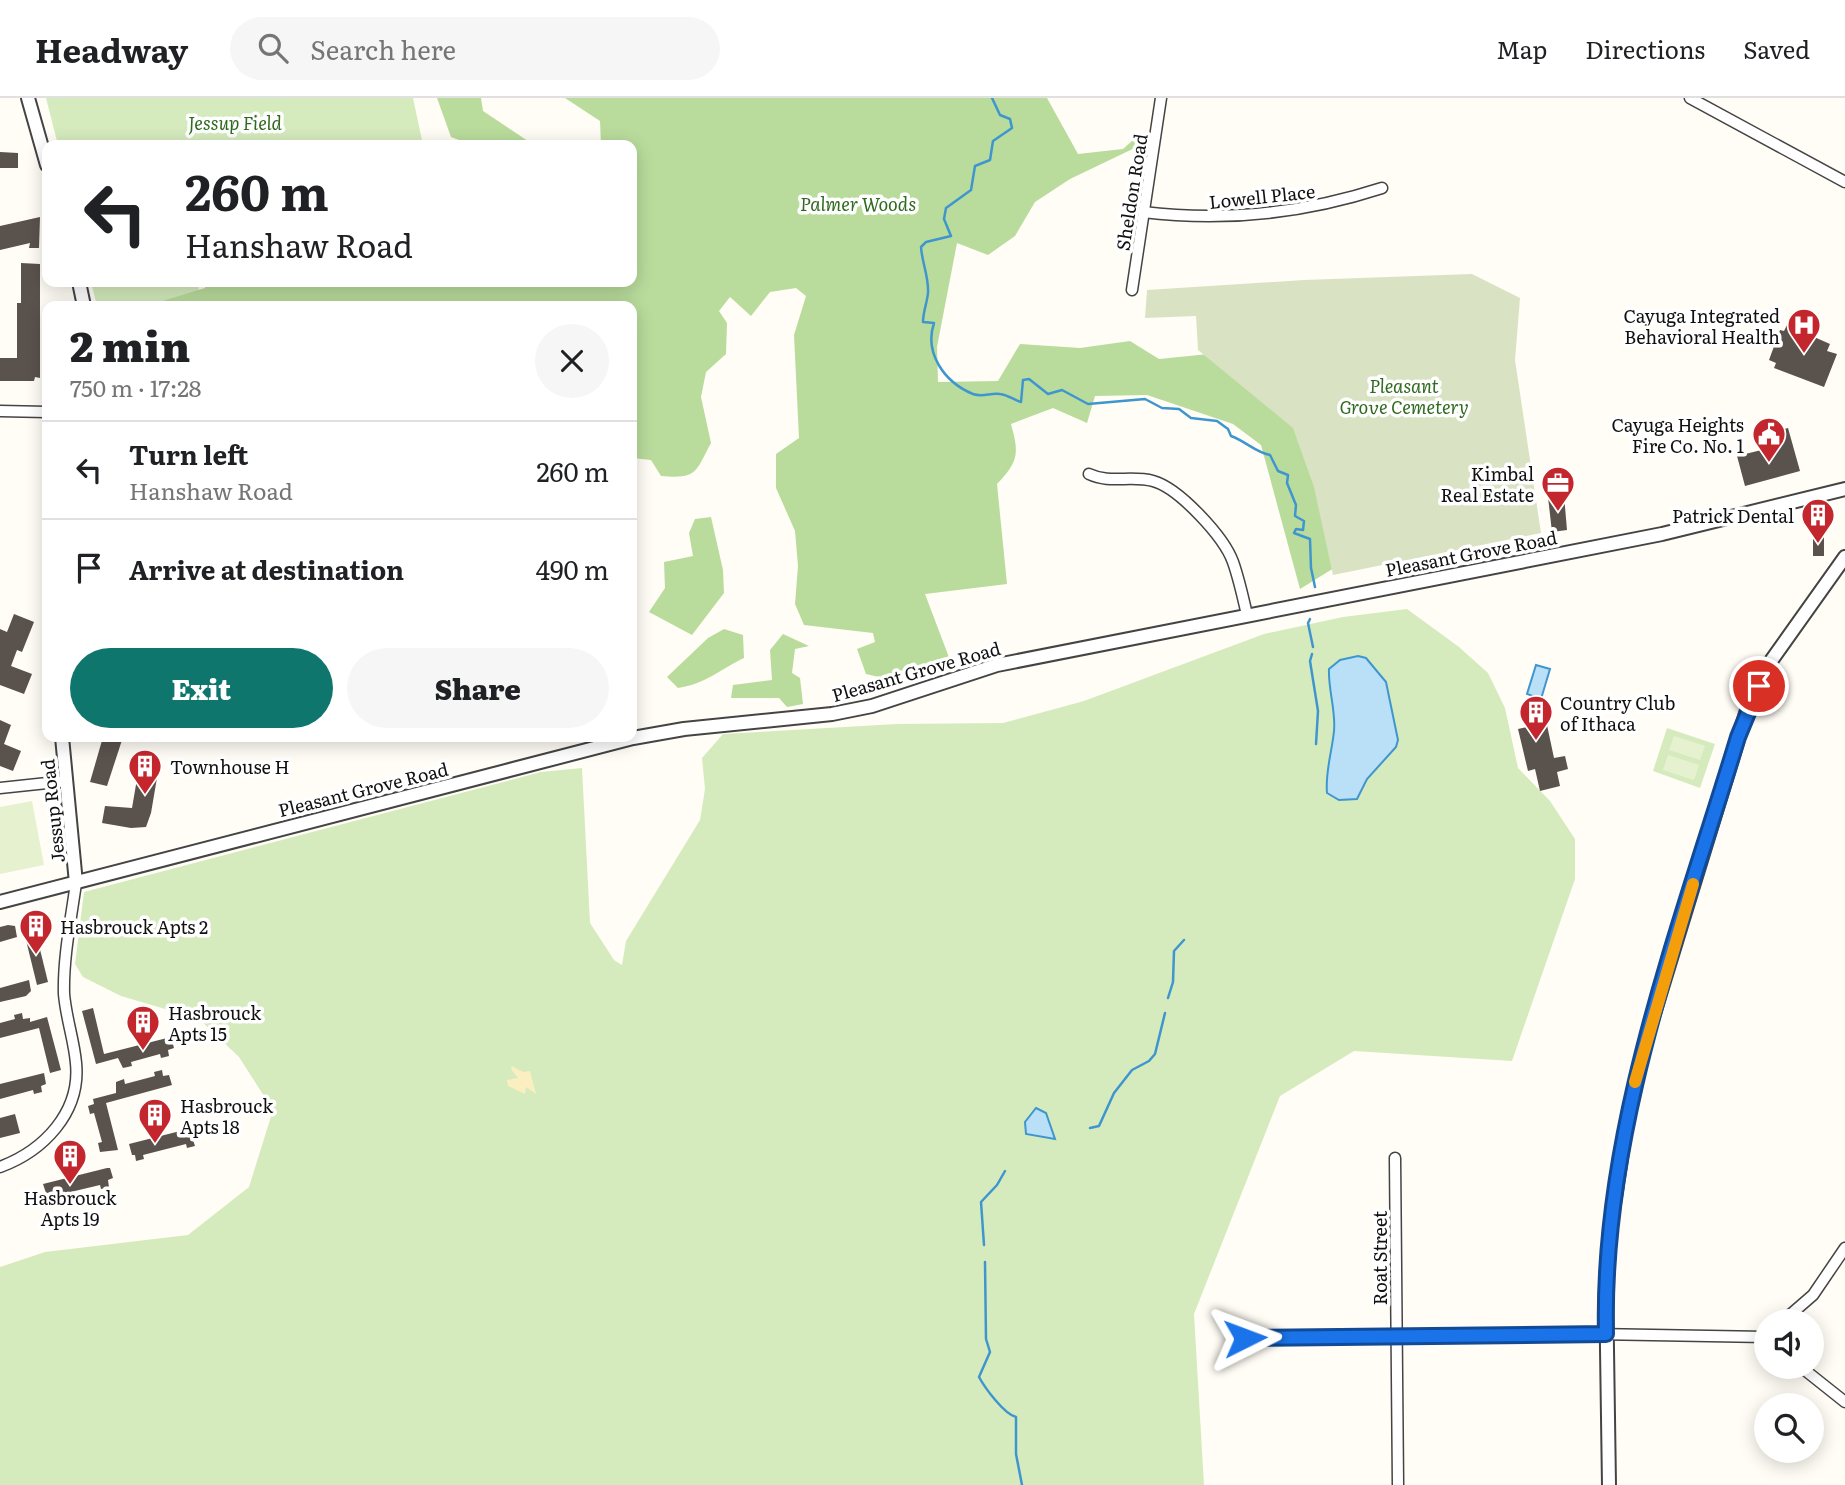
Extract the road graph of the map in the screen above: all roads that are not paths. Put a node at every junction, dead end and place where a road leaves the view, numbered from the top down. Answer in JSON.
{"nodes":[{"id":1,"x":28,"y":98,"type":"edge"},
{"id":2,"x":1161,"y":98,"type":"edge"},
{"id":3,"x":1690,"y":98,"type":"edge"},
{"id":4,"x":42,"y":147,"type":"edge"},
{"id":5,"x":1845,"y":182,"type":"edge"},
{"id":6,"x":1382,"y":188,"type":"dead end"},
{"id":7,"x":1143,"y":212,"type":"junction"},
{"id":8,"x":1132,"y":290,"type":"dead end"},
{"id":9,"x":0,"y":411,"type":"edge"},
{"id":10,"x":42,"y":412,"type":"edge"},
{"id":11,"x":1089,"y":474,"type":"dead end"},
{"id":12,"x":1845,"y":489,"type":"edge"},
{"id":13,"x":1845,"y":557,"type":"edge"},
{"id":14,"x":1247,"y":615,"type":"junction"},
{"id":15,"x":637,"y":737,"type":"edge"},
{"id":16,"x":62,"y":742,"type":"edge"},
{"id":17,"x":618,"y":742,"type":"edge"},
{"id":18,"x":66,"y":781,"type":"junction"},
{"id":19,"x":0,"y":788,"type":"edge"},
{"id":20,"x":76,"y":883,"type":"junction"},
{"id":21,"x":0,"y":902,"type":"edge"},
{"id":22,"x":1395,"y":1158,"type":"dead end"},
{"id":23,"x":0,"y":1167,"type":"edge"},
{"id":24,"x":1845,"y":1248,"type":"edge"},
{"id":25,"x":1797,"y":1309,"type":"edge"},
{"id":26,"x":1606,"y":1334,"type":"junction"},
{"id":27,"x":1395,"y":1335,"type":"junction"},
{"id":28,"x":1754,"y":1337,"type":"edge"},
{"id":29,"x":1245,"y":1338,"type":"dead end"},
{"id":30,"x":1816,"y":1379,"type":"edge"},
{"id":31,"x":1845,"y":1402,"type":"edge"},
{"id":32,"x":1398,"y":1485,"type":"edge"},
{"id":33,"x":1609,"y":1485,"type":"edge"}],
"edges":[{"from":1,"to":4,"type":"street"},
{"from":2,"to":7,"type":"street","name":"Sheldon Road"},
{"from":3,"to":5,"type":"street"},
{"from":6,"to":7,"type":"street","name":"Lowell Place"},
{"from":7,"to":8,"type":"street","name":"Sheldon Road"},
{"from":9,"to":10,"type":"street"},
{"from":11,"to":14,"type":"street"},
{"from":12,"to":14,"type":"street","name":"Pleasant Grove Road"},
{"from":13,"to":26,"type":"street"},
{"from":14,"to":15,"type":"street","name":"Pleasant Grove Road"},
{"from":16,"to":18,"type":"street","name":"Jessup Road"},
{"from":17,"to":20,"type":"street","name":"Pleasant Grove Road"},
{"from":18,"to":19,"type":"street"},
{"from":18,"to":20,"type":"street","name":"Jessup Road"},
{"from":20,"to":21,"type":"street","name":"Pleasant Grove Road"},
{"from":20,"to":23,"type":"street"},
{"from":22,"to":27,"type":"street","name":"Roat Street"},
{"from":24,"to":25,"type":"street"},
{"from":26,"to":27,"type":"street"},
{"from":26,"to":28,"type":"street"},
{"from":26,"to":33,"type":"street"},
{"from":27,"to":29,"type":"street"},
{"from":27,"to":32,"type":"street","name":"Roat Street"},
{"from":30,"to":31,"type":"street"}]}
